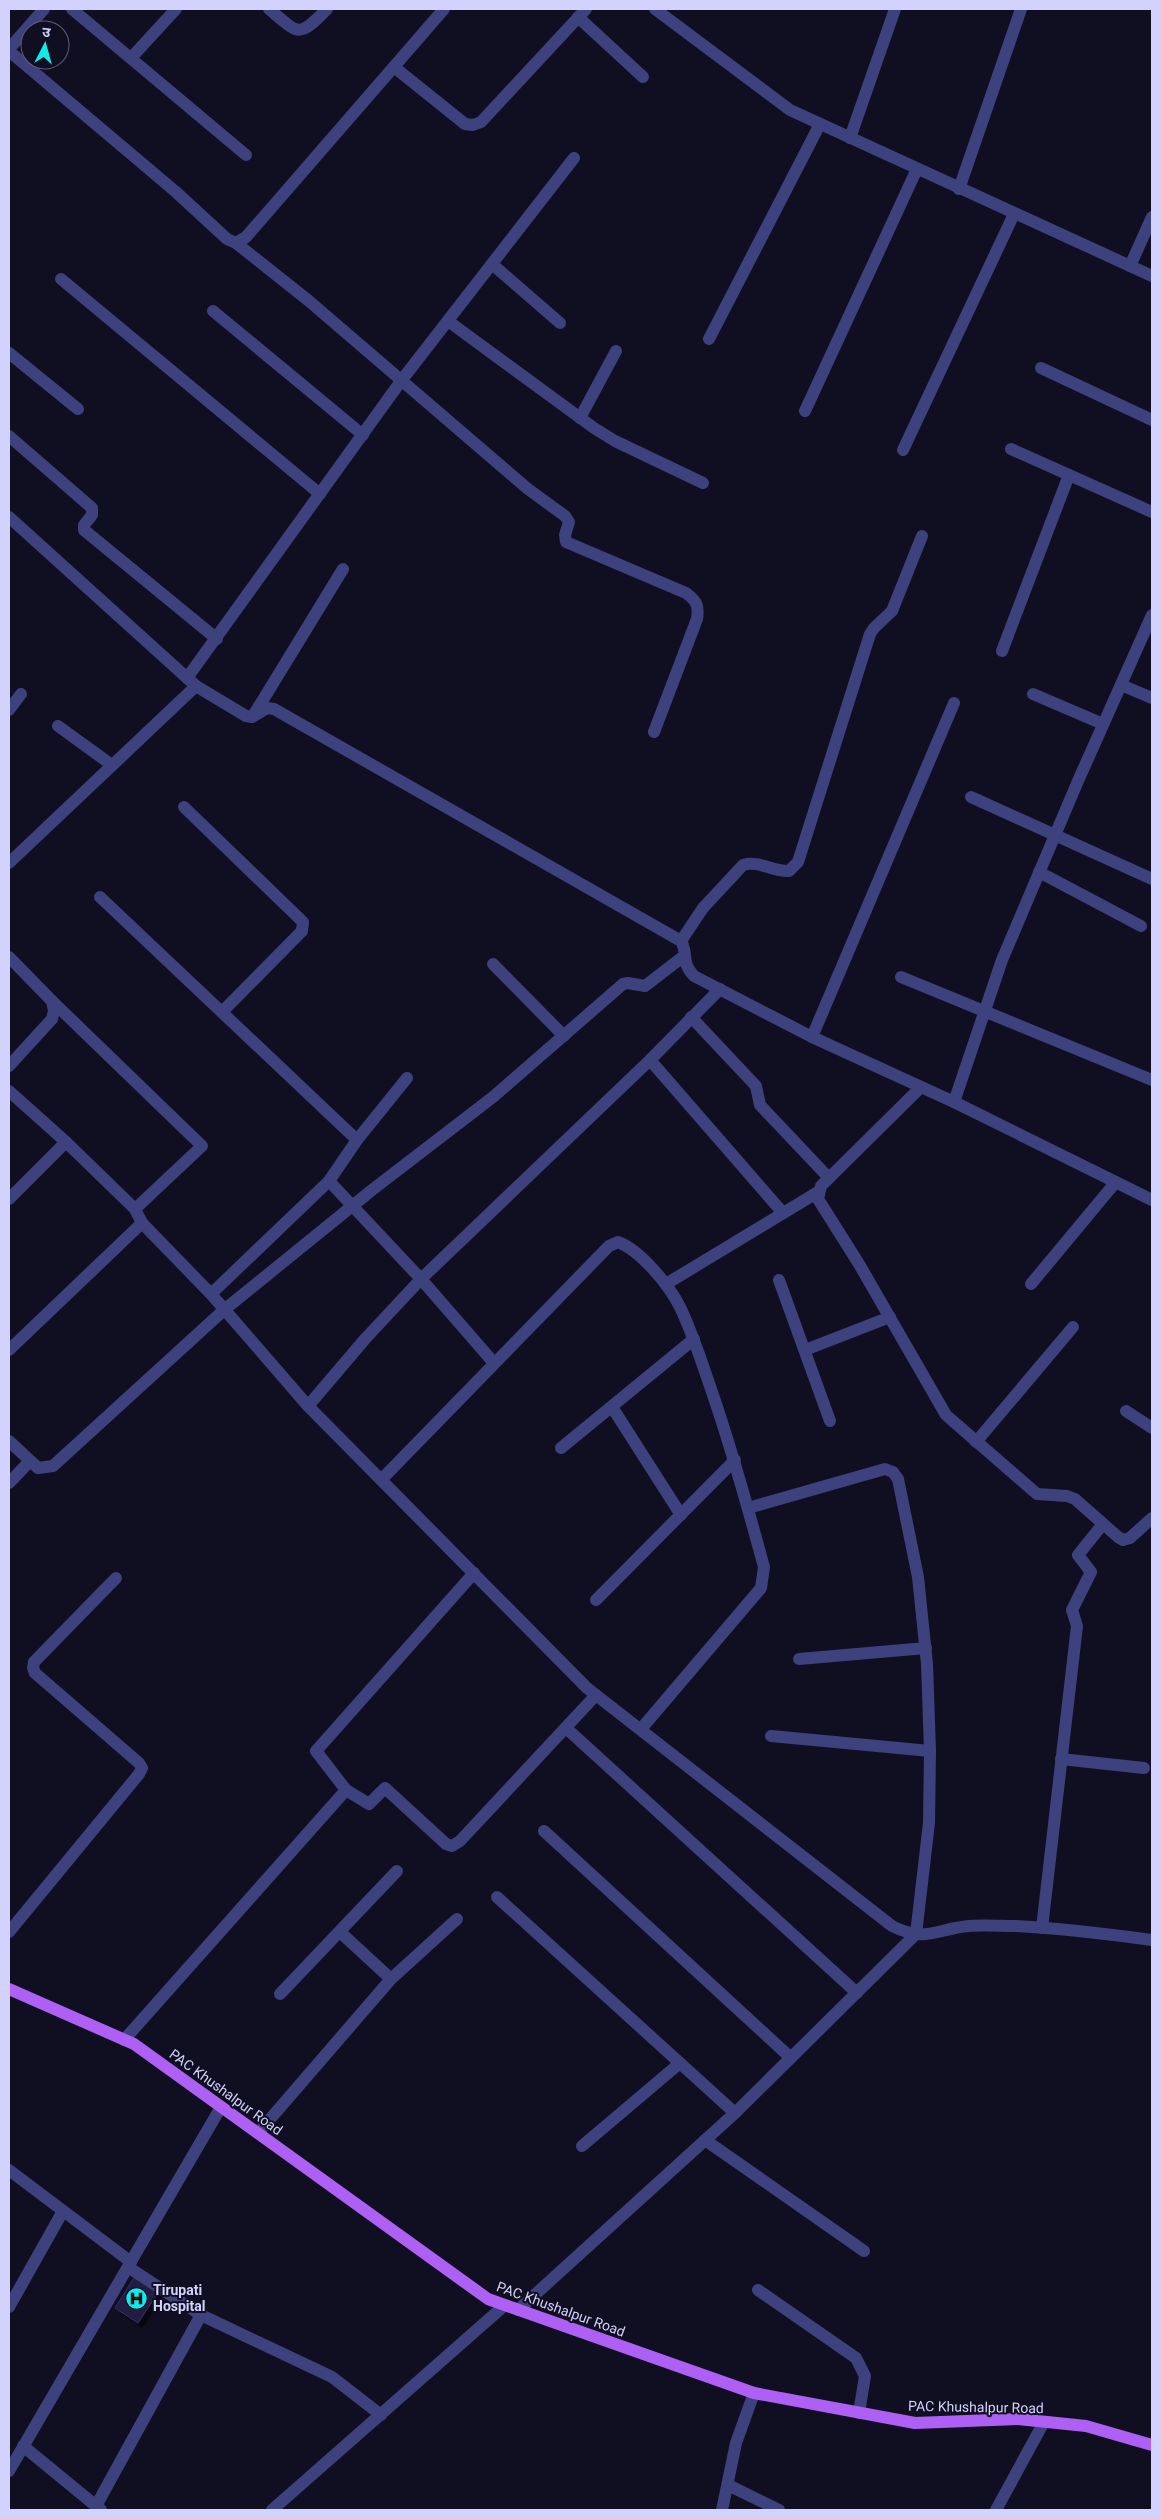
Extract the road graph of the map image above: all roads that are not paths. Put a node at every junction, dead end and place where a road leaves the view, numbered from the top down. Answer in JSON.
{"nodes":[{"id":1,"x":44,"y":9,"type":"edge"},
{"id":2,"x":72,"y":9,"type":"edge"},
{"id":3,"x":176,"y":9,"type":"edge"},
{"id":4,"x":270,"y":9,"type":"edge"},
{"id":5,"x":327,"y":9,"type":"edge"},
{"id":6,"x":444,"y":9,"type":"edge"},
{"id":7,"x":655,"y":9,"type":"edge"},
{"id":8,"x":895,"y":9,"type":"edge"},
{"id":9,"x":1021,"y":9,"type":"edge"},
{"id":10,"x":582,"y":13,"type":"edge"},
{"id":11,"x":9,"y":50,"type":"edge"},
{"id":12,"x":130,"y":58,"type":"junction"},
{"id":13,"x":394,"y":67,"type":"junction"},
{"id":14,"x":643,"y":76,"type":"dead end"},
{"id":15,"x":820,"y":124,"type":"junction"},
{"id":16,"x":850,"y":138,"type":"junction"},
{"id":17,"x":246,"y":155,"type":"dead end"},
{"id":18,"x":574,"y":158,"type":"dead end"},
{"id":19,"x":918,"y":169,"type":"junction"},
{"id":20,"x":959,"y":189,"type":"junction"},
{"id":21,"x":1014,"y":214,"type":"junction"},
{"id":22,"x":1152,"y":216,"type":"edge"},
{"id":23,"x":236,"y":243,"type":"junction"},
{"id":24,"x":492,"y":264,"type":"junction"},
{"id":25,"x":1130,"y":266,"type":"junction"},
{"id":26,"x":1152,"y":276,"type":"edge"},
{"id":27,"x":61,"y":280,"type":"dead end"},
{"id":28,"x":213,"y":311,"type":"dead end"},
{"id":29,"x":448,"y":321,"type":"junction"},
{"id":30,"x":560,"y":323,"type":"dead end"},
{"id":31,"x":709,"y":339,"type":"dead end"},
{"id":32,"x":616,"y":351,"type":"dead end"},
{"id":33,"x":9,"y":352,"type":"edge"},
{"id":34,"x":1041,"y":368,"type":"dead end"},
{"id":35,"x":401,"y":381,"type":"junction"},
{"id":36,"x":78,"y":409,"type":"dead end"},
{"id":37,"x":805,"y":411,"type":"dead end"},
{"id":38,"x":580,"y":418,"type":"junction"},
{"id":39,"x":1152,"y":420,"type":"edge"},
{"id":40,"x":363,"y":435,"type":"junction"},
{"id":41,"x":9,"y":436,"type":"edge"},
{"id":42,"x":1011,"y":449,"type":"dead end"},
{"id":43,"x":903,"y":450,"type":"dead end"},
{"id":44,"x":1069,"y":475,"type":"junction"},
{"id":45,"x":703,"y":483,"type":"dead end"},
{"id":46,"x":320,"y":494,"type":"junction"},
{"id":47,"x":1152,"y":512,"type":"edge"},
{"id":48,"x":9,"y":517,"type":"edge"},
{"id":49,"x":922,"y":536,"type":"dead end"},
{"id":50,"x":343,"y":569,"type":"dead end"},
{"id":51,"x":1152,"y":615,"type":"edge"},
{"id":52,"x":217,"y":639,"type":"junction"},
{"id":53,"x":1002,"y":651,"type":"dead end"},
{"id":54,"x":192,"y":682,"type":"junction"},
{"id":55,"x":1121,"y":685,"type":"junction"},
{"id":56,"x":21,"y":694,"type":"dead end"},
{"id":57,"x":1032,"y":694,"type":"dead end"},
{"id":58,"x":1152,"y":698,"type":"edge"},
{"id":59,"x":954,"y":703,"type":"dead end"},
{"id":60,"x":9,"y":710,"type":"edge"},
{"id":61,"x":252,"y":717,"type":"junction"},
{"id":62,"x":1103,"y":724,"type":"junction"},
{"id":63,"x":58,"y":726,"type":"dead end"},
{"id":64,"x":654,"y":732,"type":"dead end"},
{"id":65,"x":112,"y":765,"type":"junction"},
{"id":66,"x":971,"y":797,"type":"dead end"},
{"id":67,"x":184,"y":807,"type":"dead end"},
{"id":68,"x":1055,"y":834,"type":"junction"},
{"id":69,"x":9,"y":863,"type":"edge"},
{"id":70,"x":1039,"y":872,"type":"junction"},
{"id":71,"x":1152,"y":879,"type":"edge"},
{"id":72,"x":100,"y":897,"type":"dead end"},
{"id":73,"x":1141,"y":926,"type":"dead end"},
{"id":74,"x":681,"y":941,"type":"junction"},
{"id":75,"x":684,"y":956,"type":"junction"},
{"id":76,"x":9,"y":958,"type":"edge"},
{"id":77,"x":493,"y":964,"type":"dead end"},
{"id":78,"x":901,"y":977,"type":"dead end"},
{"id":79,"x":720,"y":989,"type":"junction"},
{"id":80,"x":52,"y":1001,"type":"junction"},
{"id":81,"x":222,"y":1012,"type":"junction"},
{"id":82,"x":986,"y":1012,"type":"junction"},
{"id":83,"x":691,"y":1017,"type":"junction"},
{"id":84,"x":564,"y":1036,"type":"junction"},
{"id":85,"x":812,"y":1037,"type":"junction"},
{"id":86,"x":650,"y":1060,"type":"junction"},
{"id":87,"x":9,"y":1066,"type":"edge"},
{"id":88,"x":407,"y":1078,"type":"dead end"},
{"id":89,"x":1152,"y":1080,"type":"edge"},
{"id":90,"x":921,"y":1087,"type":"junction"},
{"id":91,"x":9,"y":1091,"type":"edge"},
{"id":92,"x":954,"y":1102,"type":"junction"},
{"id":93,"x":357,"y":1140,"type":"junction"},
{"id":94,"x":66,"y":1142,"type":"junction"},
{"id":95,"x":829,"y":1178,"type":"junction"},
{"id":96,"x":329,"y":1181,"type":"junction"},
{"id":97,"x":1115,"y":1182,"type":"junction"},
{"id":98,"x":818,"y":1192,"type":"junction"},
{"id":99,"x":9,"y":1199,"type":"edge"},
{"id":100,"x":1152,"y":1200,"type":"edge"},
{"id":101,"x":354,"y":1206,"type":"junction"},
{"id":102,"x":135,"y":1209,"type":"junction"},
{"id":103,"x":783,"y":1213,"type":"junction"},
{"id":104,"x":142,"y":1223,"type":"junction"},
{"id":105,"x":421,"y":1279,"type":"junction"},
{"id":106,"x":779,"y":1280,"type":"dead end"},
{"id":107,"x":666,"y":1284,"type":"junction"},
{"id":108,"x":1031,"y":1284,"type":"dead end"},
{"id":109,"x":211,"y":1294,"type":"junction"},
{"id":110,"x":224,"y":1310,"type":"junction"},
{"id":111,"x":890,"y":1317,"type":"junction"},
{"id":112,"x":1073,"y":1326,"type":"dead end"},
{"id":113,"x":694,"y":1340,"type":"junction"},
{"id":114,"x":9,"y":1350,"type":"edge"},
{"id":115,"x":805,"y":1350,"type":"junction"},
{"id":116,"x":494,"y":1363,"type":"junction"},
{"id":117,"x":308,"y":1406,"type":"junction"},
{"id":118,"x":612,"y":1406,"type":"junction"},
{"id":119,"x":1126,"y":1411,"type":"dead end"},
{"id":120,"x":830,"y":1421,"type":"dead end"},
{"id":121,"x":1152,"y":1428,"type":"edge"},
{"id":122,"x":9,"y":1441,"type":"edge"},
{"id":123,"x":976,"y":1442,"type":"junction"},
{"id":124,"x":561,"y":1448,"type":"dead end"},
{"id":125,"x":735,"y":1460,"type":"junction"},
{"id":126,"x":30,"y":1461,"type":"junction"},
{"id":127,"x":381,"y":1480,"type":"junction"},
{"id":128,"x":9,"y":1483,"type":"edge"},
{"id":129,"x":748,"y":1508,"type":"junction"},
{"id":130,"x":681,"y":1515,"type":"junction"},
{"id":131,"x":1152,"y":1518,"type":"edge"},
{"id":132,"x":1103,"y":1524,"type":"junction"},
{"id":133,"x":474,"y":1573,"type":"junction"},
{"id":134,"x":116,"y":1578,"type":"dead end"},
{"id":135,"x":596,"y":1600,"type":"dead end"},
{"id":136,"x":926,"y":1648,"type":"junction"},
{"id":137,"x":799,"y":1659,"type":"dead end"},
{"id":138,"x":596,"y":1695,"type":"junction"},
{"id":139,"x":566,"y":1728,"type":"junction"},
{"id":140,"x":641,"y":1729,"type":"junction"},
{"id":141,"x":772,"y":1736,"type":"dead end"},
{"id":142,"x":930,"y":1751,"type":"junction"},
{"id":143,"x":1061,"y":1759,"type":"junction"},
{"id":144,"x":1144,"y":1768,"type":"dead end"},
{"id":145,"x":346,"y":1790,"type":"junction"},
{"id":146,"x":544,"y":1831,"type":"dead end"},
{"id":147,"x":397,"y":1871,"type":"dead end"},
{"id":148,"x":497,"y":1897,"type":"dead end"},
{"id":149,"x":457,"y":1919,"type":"dead end"},
{"id":150,"x":1042,"y":1928,"type":"junction"},
{"id":151,"x":9,"y":1932,"type":"edge"},
{"id":152,"x":340,"y":1932,"type":"junction"},
{"id":153,"x":916,"y":1934,"type":"junction"},
{"id":154,"x":1152,"y":1940,"type":"edge"},
{"id":155,"x":391,"y":1979,"type":"junction"},
{"id":156,"x":9,"y":1989,"type":"edge"},
{"id":157,"x":857,"y":1993,"type":"junction"},
{"id":158,"x":280,"y":1994,"type":"dead end"},
{"id":159,"x":124,"y":2040,"type":"junction"},
{"id":160,"x":791,"y":2058,"type":"junction"},
{"id":161,"x":680,"y":2063,"type":"junction"},
{"id":162,"x":221,"y":2107,"type":"junction"},
{"id":163,"x":735,"y":2112,"type":"junction"},
{"id":164,"x":258,"y":2133,"type":"junction"},
{"id":165,"x":705,"y":2140,"type":"junction"},
{"id":166,"x":582,"y":2146,"type":"dead end"},
{"id":167,"x":9,"y":2171,"type":"edge"},
{"id":168,"x":63,"y":2211,"type":"junction"},
{"id":169,"x":864,"y":2252,"type":"dead end"},
{"id":170,"x":129,"y":2265,"type":"junction"},
{"id":171,"x":758,"y":2290,"type":"dead end"},
{"id":172,"x":505,"y":2306,"type":"junction"},
{"id":173,"x":9,"y":2307,"type":"edge"},
{"id":174,"x":518,"y":2310,"type":"junction"},
{"id":175,"x":201,"y":2315,"type":"junction"},
{"id":176,"x":754,"y":2393,"type":"junction"},
{"id":177,"x":859,"y":2413,"type":"junction"},
{"id":178,"x":381,"y":2415,"type":"junction"},
{"id":179,"x":1044,"y":2422,"type":"junction"},
{"id":180,"x":1152,"y":2445,"type":"edge"},
{"id":181,"x":23,"y":2446,"type":"junction"},
{"id":182,"x":9,"y":2471,"type":"edge"},
{"id":183,"x":728,"y":2485,"type":"junction"},
{"id":184,"x":99,"y":2508,"type":"edge"},
{"id":185,"x":272,"y":2510,"type":"edge"},
{"id":186,"x":722,"y":2510,"type":"edge"},
{"id":187,"x":778,"y":2510,"type":"edge"},
{"id":188,"x":996,"y":2510,"type":"edge"}],
"edges":[{"from":1,"to":11,"type":"street"},
{"from":2,"to":12,"type":"street"},
{"from":3,"to":12,"type":"street"},
{"from":4,"to":5,"type":"street"},
{"from":6,"to":13,"type":"street"},
{"from":7,"to":15,"type":"street"},
{"from":8,"to":16,"type":"street"},
{"from":9,"to":20,"type":"street"},
{"from":10,"to":13,"type":"street"},
{"from":10,"to":14,"type":"street"},
{"from":11,"to":23,"type":"street"},
{"from":12,"to":17,"type":"street"},
{"from":13,"to":23,"type":"street"},
{"from":15,"to":16,"type":"street"},
{"from":15,"to":31,"type":"street"},
{"from":16,"to":19,"type":"street"},
{"from":18,"to":24,"type":"street"},
{"from":19,"to":20,"type":"street"},
{"from":19,"to":37,"type":"street"},
{"from":20,"to":21,"type":"street"},
{"from":21,"to":25,"type":"street"},
{"from":21,"to":43,"type":"street"},
{"from":22,"to":25,"type":"street"},
{"from":23,"to":35,"type":"street"},
{"from":24,"to":29,"type":"street"},
{"from":24,"to":30,"type":"street"},
{"from":25,"to":26,"type":"street"},
{"from":27,"to":46,"type":"street"},
{"from":28,"to":40,"type":"street"},
{"from":29,"to":35,"type":"street"},
{"from":29,"to":38,"type":"street"},
{"from":32,"to":38,"type":"street"},
{"from":33,"to":36,"type":"street"},
{"from":34,"to":39,"type":"street"},
{"from":35,"to":40,"type":"street"},
{"from":35,"to":64,"type":"street"},
{"from":38,"to":45,"type":"street"},
{"from":40,"to":46,"type":"street"},
{"from":41,"to":52,"type":"street"},
{"from":42,"to":44,"type":"street"},
{"from":44,"to":47,"type":"street"},
{"from":44,"to":53,"type":"street"},
{"from":46,"to":52,"type":"street"},
{"from":48,"to":54,"type":"street"},
{"from":49,"to":74,"type":"street"},
{"from":50,"to":61,"type":"street"},
{"from":51,"to":55,"type":"street"},
{"from":52,"to":54,"type":"street"},
{"from":54,"to":61,"type":"street"},
{"from":54,"to":65,"type":"street"},
{"from":55,"to":58,"type":"street"},
{"from":55,"to":62,"type":"street"},
{"from":56,"to":60,"type":"street"},
{"from":57,"to":62,"type":"street"},
{"from":59,"to":85,"type":"street"},
{"from":61,"to":74,"type":"street"},
{"from":62,"to":68,"type":"street"},
{"from":63,"to":65,"type":"street"},
{"from":65,"to":69,"type":"street"},
{"from":66,"to":68,"type":"street"},
{"from":67,"to":81,"type":"street"},
{"from":68,"to":70,"type":"street"},
{"from":68,"to":71,"type":"street"},
{"from":70,"to":73,"type":"street"},
{"from":70,"to":82,"type":"street"},
{"from":72,"to":81,"type":"street"},
{"from":74,"to":75,"type":"street"},
{"from":75,"to":79,"type":"street"},
{"from":75,"to":84,"type":"street"},
{"from":76,"to":80,"type":"street"},
{"from":77,"to":84,"type":"street"},
{"from":78,"to":82,"type":"street"},
{"from":79,"to":83,"type":"street"},
{"from":79,"to":85,"type":"street"},
{"from":80,"to":87,"type":"street"},
{"from":80,"to":102,"type":"street"},
{"from":81,"to":93,"type":"street"},
{"from":82,"to":89,"type":"street"},
{"from":82,"to":92,"type":"street"},
{"from":83,"to":86,"type":"street"},
{"from":83,"to":95,"type":"street"},
{"from":84,"to":101,"type":"street"},
{"from":85,"to":90,"type":"street"},
{"from":86,"to":103,"type":"street"},
{"from":86,"to":105,"type":"street"},
{"from":88,"to":93,"type":"street"},
{"from":90,"to":92,"type":"street"},
{"from":90,"to":95,"type":"street"},
{"from":91,"to":94,"type":"street"},
{"from":92,"to":97,"type":"street"},
{"from":93,"to":96,"type":"street"},
{"from":94,"to":99,"type":"street"},
{"from":94,"to":102,"type":"street"},
{"from":95,"to":98,"type":"street"},
{"from":96,"to":101,"type":"street"},
{"from":96,"to":109,"type":"street"},
{"from":97,"to":100,"type":"street"},
{"from":97,"to":108,"type":"street"},
{"from":98,"to":103,"type":"street"},
{"from":98,"to":111,"type":"street"},
{"from":101,"to":105,"type":"street"},
{"from":101,"to":110,"type":"street"},
{"from":102,"to":104,"type":"street"},
{"from":103,"to":107,"type":"street"},
{"from":104,"to":109,"type":"street"},
{"from":104,"to":114,"type":"street"},
{"from":105,"to":116,"type":"street"},
{"from":105,"to":117,"type":"street"},
{"from":106,"to":115,"type":"street"},
{"from":107,"to":113,"type":"street"},
{"from":107,"to":116,"type":"street"},
{"from":109,"to":110,"type":"street"},
{"from":110,"to":117,"type":"street"},
{"from":110,"to":126,"type":"street"},
{"from":111,"to":115,"type":"street"},
{"from":111,"to":123,"type":"street"},
{"from":112,"to":123,"type":"street"},
{"from":113,"to":118,"type":"street"},
{"from":113,"to":125,"type":"street"},
{"from":115,"to":120,"type":"street"},
{"from":116,"to":127,"type":"street"},
{"from":117,"to":127,"type":"street"},
{"from":118,"to":124,"type":"street"},
{"from":118,"to":130,"type":"street"},
{"from":119,"to":121,"type":"street"},
{"from":122,"to":126,"type":"street"},
{"from":123,"to":132,"type":"street"},
{"from":125,"to":129,"type":"street"},
{"from":125,"to":130,"type":"street"},
{"from":126,"to":128,"type":"street"},
{"from":127,"to":133,"type":"street"},
{"from":129,"to":136,"type":"street"},
{"from":129,"to":140,"type":"street"},
{"from":130,"to":135,"type":"street"},
{"from":131,"to":132,"type":"street"},
{"from":132,"to":143,"type":"street"},
{"from":133,"to":138,"type":"street"},
{"from":133,"to":145,"type":"street"},
{"from":134,"to":151,"type":"street"},
{"from":136,"to":137,"type":"street"},
{"from":136,"to":142,"type":"street"},
{"from":138,"to":139,"type":"street"},
{"from":138,"to":140,"type":"street"},
{"from":139,"to":145,"type":"street"},
{"from":139,"to":157,"type":"street"},
{"from":140,"to":153,"type":"street"},
{"from":141,"to":142,"type":"street"},
{"from":142,"to":153,"type":"street"},
{"from":143,"to":144,"type":"street"},
{"from":143,"to":150,"type":"street"},
{"from":145,"to":159,"type":"street"},
{"from":146,"to":160,"type":"street"},
{"from":147,"to":152,"type":"street"},
{"from":148,"to":161,"type":"street"},
{"from":149,"to":155,"type":"street"},
{"from":150,"to":153,"type":"street"},
{"from":150,"to":154,"type":"street"},
{"from":152,"to":155,"type":"street"},
{"from":152,"to":158,"type":"street"},
{"from":153,"to":157,"type":"street"},
{"from":155,"to":164,"type":"street"},
{"from":156,"to":159,"type":"main road","name":"PAC Khushalpur Road"},
{"from":157,"to":160,"type":"street"},
{"from":159,"to":162,"type":"main road","name":"PAC Khushalpur Road"},
{"from":160,"to":163,"type":"street"},
{"from":161,"to":163,"type":"street"},
{"from":161,"to":166,"type":"street"},
{"from":162,"to":164,"type":"main road","name":"PAC Khushalpur Road"},
{"from":162,"to":170,"type":"street"},
{"from":163,"to":165,"type":"street"},
{"from":164,"to":172,"type":"main road","name":"PAC Khushalpur Road"},
{"from":165,"to":169,"type":"street"},
{"from":165,"to":174,"type":"street"},
{"from":167,"to":168,"type":"street"},
{"from":168,"to":170,"type":"street"},
{"from":168,"to":173,"type":"street"},
{"from":170,"to":175,"type":"street"},
{"from":170,"to":181,"type":"street"},
{"from":171,"to":177,"type":"street"},
{"from":172,"to":174,"type":"main road","name":"PAC Khushalpur Road"},
{"from":172,"to":178,"type":"street"},
{"from":174,"to":176,"type":"main road","name":"PAC Khushalpur Road"},
{"from":175,"to":178,"type":"street"},
{"from":175,"to":184,"type":"street"},
{"from":176,"to":177,"type":"main road","name":"PAC Khushalpur Road"},
{"from":176,"to":183,"type":"street"},
{"from":177,"to":179,"type":"main road","name":"PAC Khushalpur Road"},
{"from":178,"to":185,"type":"street"},
{"from":179,"to":180,"type":"main road","name":"PAC Khushalpur Road"},
{"from":179,"to":188,"type":"street"},
{"from":181,"to":182,"type":"street"},
{"from":181,"to":184,"type":"street"},
{"from":183,"to":186,"type":"street"},
{"from":183,"to":187,"type":"street"}]}
